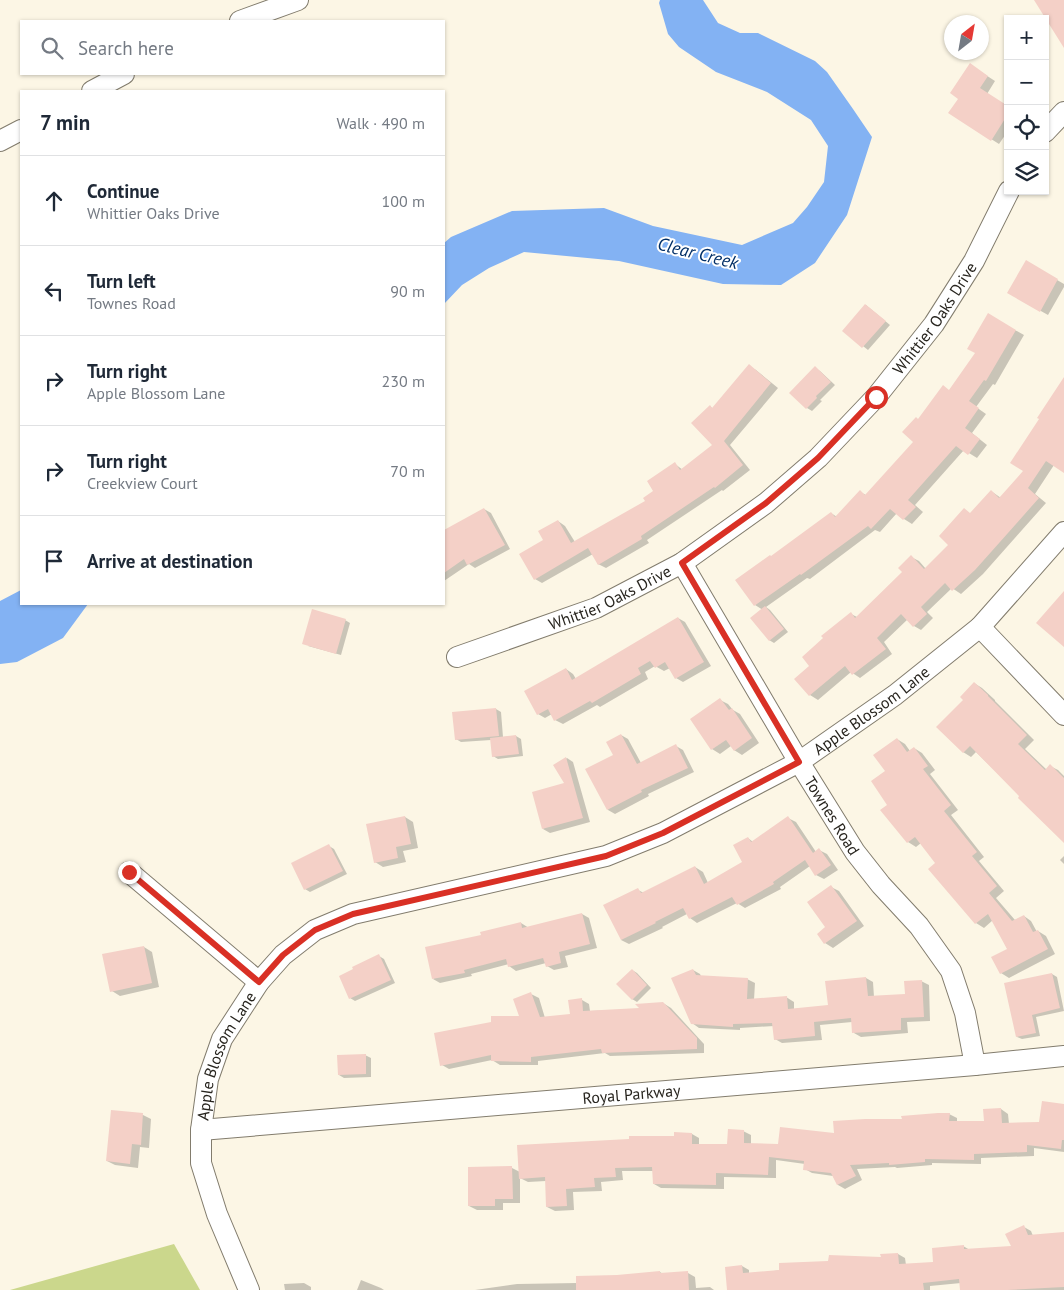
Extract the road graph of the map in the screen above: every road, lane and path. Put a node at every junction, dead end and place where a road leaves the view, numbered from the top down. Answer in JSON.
{"nodes":[{"id":1,"x":298,"y":0,"type":"edge"},
{"id":2,"x":243,"y":20,"type":"edge"},
{"id":3,"x":122,"y":75,"type":"edge"},
{"id":4,"x":94,"y":90,"type":"edge"},
{"id":5,"x":1064,"y":112,"type":"edge"},
{"id":6,"x":1049,"y":128,"type":"edge"},
{"id":7,"x":20,"y":131,"type":"edge"},
{"id":8,"x":0,"y":141,"type":"edge"},
{"id":9,"x":1007,"y":195,"type":"edge"},
{"id":10,"x":1064,"y":532,"type":"edge"},
{"id":11,"x":682,"y":563,"type":"junction"},
{"id":12,"x":980,"y":627,"type":"junction"},
{"id":13,"x":457,"y":657,"type":"dead end"},
{"id":14,"x":1064,"y":716,"type":"edge"},
{"id":15,"x":799,"y":762,"type":"junction"},
{"id":16,"x":129,"y":872,"type":"dead end"},
{"id":17,"x":259,"y":982,"type":"junction"},
{"id":18,"x":1064,"y":1056,"type":"edge"},
{"id":19,"x":975,"y":1065,"type":"junction"},
{"id":20,"x":201,"y":1130,"type":"junction"},
{"id":21,"x":249,"y":1290,"type":"edge"}],
"edges":[{"from":1,"to":2,"type":"street"},
{"from":3,"to":4,"type":"street"},
{"from":5,"to":6,"type":"street"},
{"from":7,"to":8,"type":"street"},
{"from":9,"to":11,"type":"street","name":"Whittier Oaks Drive"},
{"from":10,"to":12,"type":"street","name":"Apple Blossom Lane"},
{"from":11,"to":13,"type":"street","name":"Whittier Oaks Drive"},
{"from":11,"to":15,"type":"street","name":"Townes Road"},
{"from":12,"to":14,"type":"street"},
{"from":12,"to":15,"type":"street","name":"Apple Blossom Lane"},
{"from":15,"to":17,"type":"street","name":"Apple Blossom Lane"},
{"from":15,"to":19,"type":"street","name":"Townes Road"},
{"from":16,"to":17,"type":"street"},
{"from":17,"to":20,"type":"street","name":"Apple Blossom Lane"},
{"from":18,"to":19,"type":"street","name":"Royal Parkway"},
{"from":19,"to":20,"type":"street","name":"Royal Parkway"},
{"from":20,"to":21,"type":"street","name":"Apple Blossom Lane"}]}
